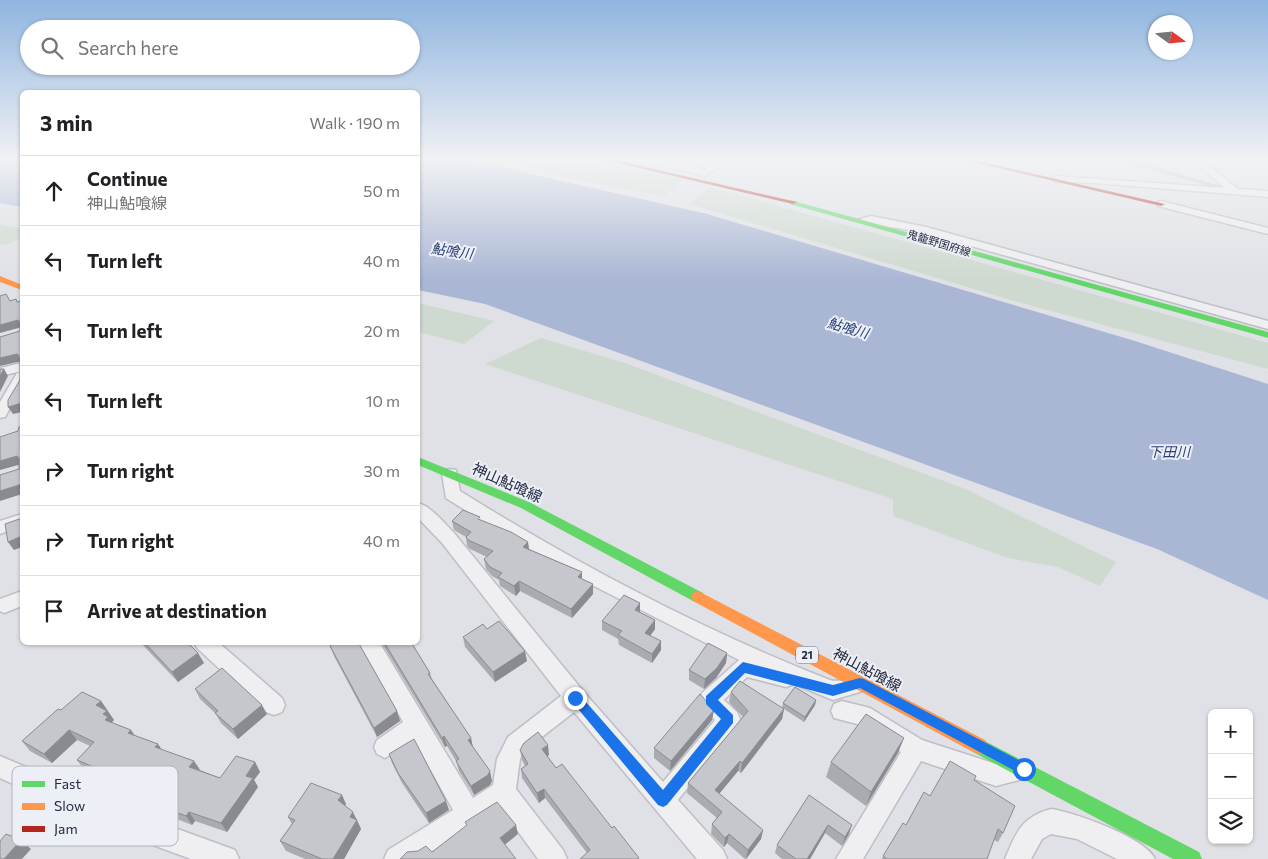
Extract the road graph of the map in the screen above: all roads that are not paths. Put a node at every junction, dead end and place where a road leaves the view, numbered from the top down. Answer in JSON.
{"nodes":[{"id":1,"x":791,"y":200,"type":"edge"},
{"id":2,"x":1145,"y":200,"type":"edge"},
{"id":3,"x":1161,"y":204,"type":"joint"},
{"id":4,"x":862,"y":220,"type":"junction"},
{"id":5,"x":1268,"y":231,"type":"edge"},
{"id":6,"x":0,"y":279,"type":"edge"},
{"id":7,"x":20,"y":287,"type":"edge"},
{"id":8,"x":1268,"y":325,"type":"edge"},
{"id":9,"x":1268,"y":335,"type":"edge"},
{"id":10,"x":20,"y":367,"type":"edge"},
{"id":11,"x":0,"y":372,"type":"edge"},
{"id":12,"x":17,"y":394,"type":"edge"},
{"id":13,"x":0,"y":414,"type":"edge"},
{"id":14,"x":420,"y":462,"type":"edge"},
{"id":15,"x":450,"y":474,"type":"junction"},
{"id":16,"x":420,"y":511,"type":"edge"},
{"id":17,"x":20,"y":521,"type":"edge"},
{"id":18,"x":0,"y":528,"type":"edge"},
{"id":19,"x":20,"y":598,"type":"edge"},
{"id":20,"x":1,"y":603,"type":"edge"},
{"id":21,"x":207,"y":645,"type":"edge"},
{"id":22,"x":370,"y":645,"type":"edge"},
{"id":23,"x":860,"y":683,"type":"junction"},
{"id":24,"x":833,"y":690,"type":"junction"},
{"id":25,"x":575,"y":698,"type":"junction"},
{"id":26,"x":274,"y":705,"type":"dead end"},
{"id":27,"x":842,"y":711,"type":"dead end"},
{"id":28,"x":416,"y":726,"type":"junction"},
{"id":29,"x":385,"y":747,"type":"dead end"},
{"id":30,"x":916,"y":748,"type":"junction"},
{"id":31,"x":0,"y":767,"type":"edge"},
{"id":32,"x":1024,"y":769,"type":"junction"},
{"id":33,"x":12,"y":772,"type":"edge"},
{"id":34,"x":504,"y":792,"type":"junction"},
{"id":35,"x":663,"y":800,"type":"junction"},
{"id":36,"x":469,"y":814,"type":"junction"},
{"id":37,"x":178,"y":842,"type":"edge"},
{"id":38,"x":226,"y":859,"type":"edge"},
{"id":39,"x":397,"y":859,"type":"edge"},
{"id":40,"x":554,"y":859,"type":"edge"},
{"id":41,"x":714,"y":859,"type":"edge"},
{"id":42,"x":849,"y":859,"type":"edge"},
{"id":43,"x":1018,"y":859,"type":"edge"},
{"id":44,"x":1142,"y":859,"type":"edge"},
{"id":45,"x":1192,"y":859,"type":"edge"}],
"edges":[{"from":1,"to":4,"type":"main road","name":"鬼籠野国府線"},
{"from":2,"to":3,"type":"main road"},
{"from":3,"to":5,"type":"street"},
{"from":4,"to":8,"type":"street"},
{"from":4,"to":9,"type":"main road","name":"鬼籠野国府線"},
{"from":6,"to":7,"type":"main road"},
{"from":10,"to":11,"type":"street"},
{"from":12,"to":13,"type":"street"},
{"from":14,"to":15,"type":"main road","name":"神山鮎喰線","number":"21"},
{"from":15,"to":23,"type":"main road","name":"神山鮎喰線","number":"21"},
{"from":15,"to":24,"type":"street"},
{"from":16,"to":25,"type":"street"},
{"from":17,"to":18,"type":"street"},
{"from":19,"to":20,"type":"street"},
{"from":21,"to":26,"type":"street"},
{"from":22,"to":28,"type":"street"},
{"from":23,"to":24,"type":"street"},
{"from":23,"to":32,"type":"main road","name":"神山鮎喰線","number":"21"},
{"from":24,"to":35,"type":"street"},
{"from":25,"to":34,"type":"street"},
{"from":25,"to":35,"type":"street"},
{"from":27,"to":30,"type":"street"},
{"from":28,"to":29,"type":"street"},
{"from":28,"to":36,"type":"street"},
{"from":30,"to":32,"type":"street"},
{"from":30,"to":42,"type":"street"},
{"from":31,"to":33,"type":"street"},
{"from":32,"to":45,"type":"main road","name":"神山鮎喰線","number":"21"},
{"from":34,"to":36,"type":"street"},
{"from":34,"to":40,"type":"street"},
{"from":35,"to":41,"type":"street"},
{"from":36,"to":39,"type":"street"},
{"from":37,"to":38,"type":"street"},
{"from":43,"to":44,"type":"street"}]}
